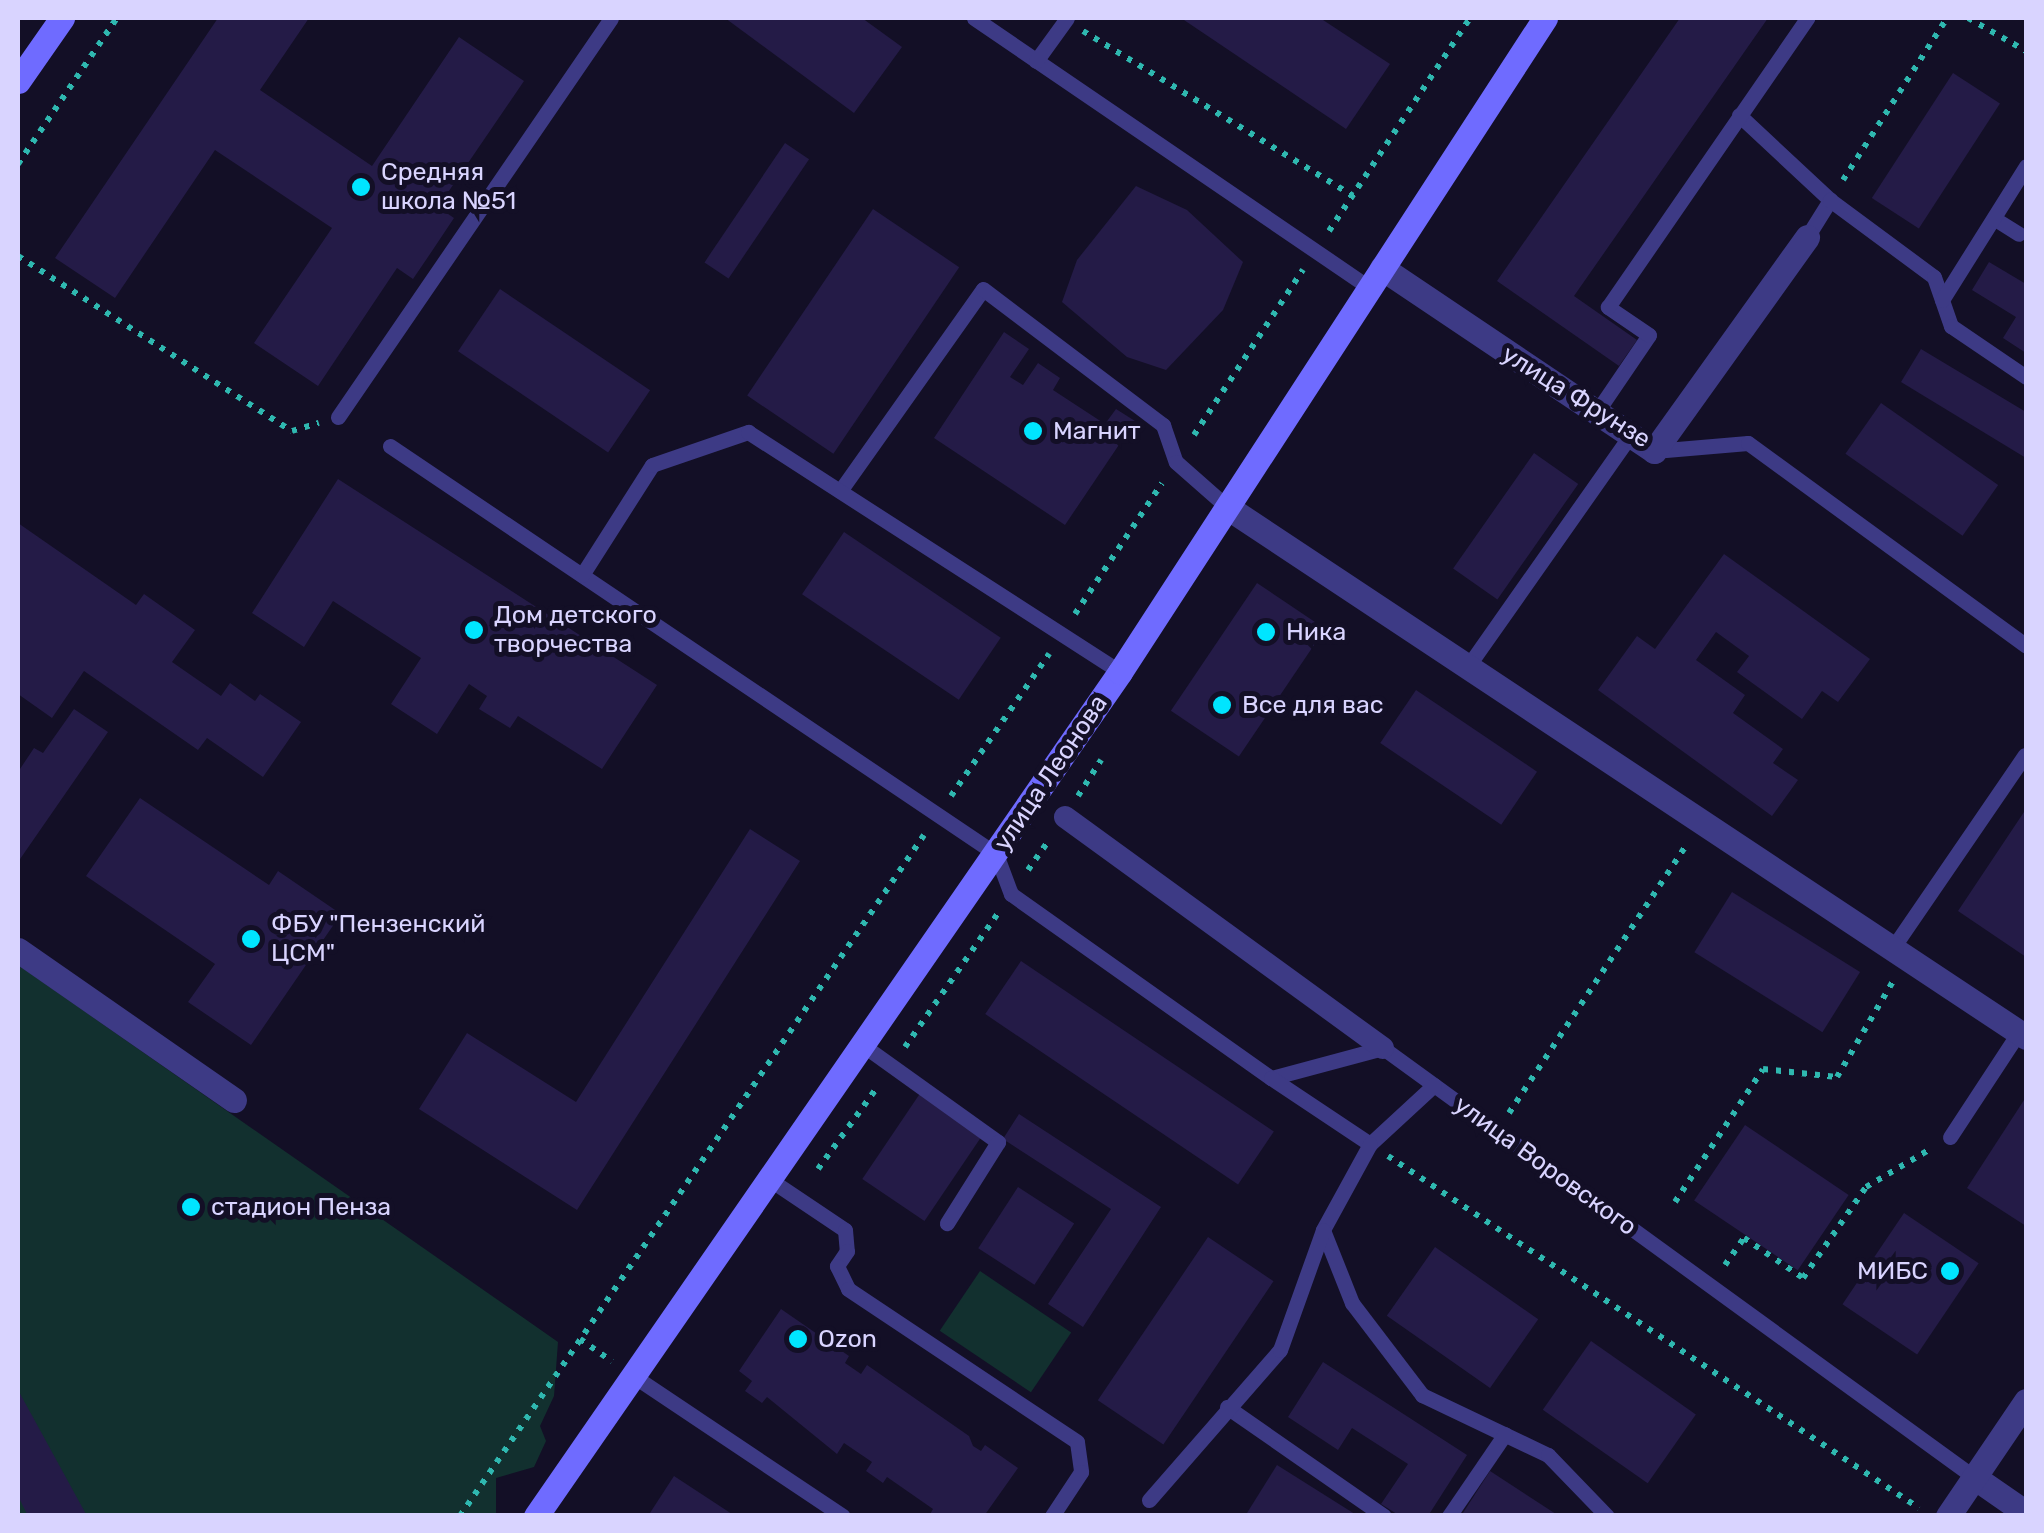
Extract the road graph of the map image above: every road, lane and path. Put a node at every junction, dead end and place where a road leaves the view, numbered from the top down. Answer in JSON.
{"nodes":[{"id":1,"x":62,"y":18,"type":"edge"},
{"id":2,"x":117,"y":18,"type":"edge"},
{"id":3,"x":611,"y":18,"type":"edge"},
{"id":4,"x":974,"y":18,"type":"edge"},
{"id":5,"x":1470,"y":18,"type":"edge"},
{"id":6,"x":1545,"y":18,"type":"edge"},
{"id":7,"x":1806,"y":18,"type":"edge"},
{"id":8,"x":1948,"y":18,"type":"edge"},
{"id":9,"x":1968,"y":18,"type":"edge"},
{"id":10,"x":1066,"y":19,"type":"edge"},
{"id":11,"x":2026,"y":50,"type":"edge"},
{"id":12,"x":1036,"y":61,"type":"junction"},
{"id":13,"x":18,"y":81,"type":"edge"},
{"id":14,"x":1740,"y":115,"type":"junction"},
{"id":15,"x":18,"y":164,"type":"edge"},
{"id":16,"x":2026,"y":166,"type":"edge"},
{"id":17,"x":1354,"y":196,"type":"junction"},
{"id":18,"x":1830,"y":200,"type":"junction"},
{"id":19,"x":1995,"y":218,"type":"junction"},
{"id":20,"x":2019,"y":234,"type":"dead end"},
{"id":21,"x":1806,"y":237,"type":"joint"},
{"id":22,"x":1316,"y":250,"type":"junction"},
{"id":23,"x":18,"y":256,"type":"edge"},
{"id":24,"x":1376,"y":278,"type":"junction"},
{"id":25,"x":1942,"y":300,"type":"junction"},
{"id":26,"x":2026,"y":377,"type":"edge"},
{"id":27,"x":1596,"y":413,"type":"junction"},
{"id":28,"x":338,"y":417,"type":"joint"},
{"id":29,"x":1630,"y":434,"type":"junction"},
{"id":30,"x":390,"y":446,"type":"dead end"},
{"id":31,"x":1654,"y":450,"type":"junction"},
{"id":32,"x":1176,"y":462,"type":"junction"},
{"id":33,"x":840,"y":491,"type":"junction"},
{"id":34,"x":1228,"y":507,"type":"junction"},
{"id":35,"x":582,"y":574,"type":"junction"},
{"id":36,"x":1062,"y":635,"type":"junction"},
{"id":37,"x":2026,"y":646,"type":"edge"},
{"id":38,"x":1466,"y":669,"type":"junction"},
{"id":39,"x":1120,"y":672,"type":"junction"},
{"id":40,"x":2025,"y":756,"type":"edge"},
{"id":41,"x":938,"y":815,"type":"junction"},
{"id":42,"x":1065,"y":817,"type":"dead end"},
{"id":43,"x":1701,"y":824,"type":"junction"},
{"id":44,"x":996,"y":854,"type":"junction"},
{"id":45,"x":18,"y":950,"type":"edge"},
{"id":46,"x":1899,"y":954,"type":"junction"},
{"id":47,"x":2022,"y":1034,"type":"edge"},
{"id":48,"x":864,"y":1046,"type":"junction"},
{"id":49,"x":1383,"y":1048,"type":"junction"},
{"id":50,"x":1270,"y":1078,"type":"junction"},
{"id":51,"x":1434,"y":1085,"type":"junction"},
{"id":52,"x":234,"y":1100,"type":"dead end"},
{"id":53,"x":1497,"y":1130,"type":"junction"},
{"id":54,"x":1950,"y":1138,"type":"joint"},
{"id":55,"x":1370,"y":1144,"type":"junction"},
{"id":56,"x":772,"y":1181,"type":"junction"},
{"id":57,"x":1675,"y":1202,"type":"dead end"},
{"id":58,"x":947,"y":1223,"type":"dead end"},
{"id":59,"x":1322,"y":1230,"type":"junction"},
{"id":60,"x":1711,"y":1286,"type":"junction"},
{"id":61,"x":635,"y":1377,"type":"junction"},
{"id":62,"x":2026,"y":1401,"type":"edge"},
{"id":63,"x":1227,"y":1407,"type":"junction"},
{"id":64,"x":1504,"y":1434,"type":"junction"},
{"id":65,"x":1974,"y":1477,"type":"junction"},
{"id":66,"x":1149,"y":1500,"type":"dead end"},
{"id":67,"x":2026,"y":1513,"type":"edge"},
{"id":68,"x":1936,"y":1514,"type":"edge"},
{"id":69,"x":460,"y":1516,"type":"edge"},
{"id":70,"x":536,"y":1516,"type":"edge"},
{"id":71,"x":843,"y":1516,"type":"edge"},
{"id":72,"x":1052,"y":1516,"type":"edge"},
{"id":73,"x":1384,"y":1516,"type":"edge"},
{"id":74,"x":1449,"y":1516,"type":"edge"},
{"id":75,"x":1607,"y":1516,"type":"edge"}],
"edges":[{"from":1,"to":13,"type":"main road"},
{"from":2,"to":15,"type":"path"},
{"from":3,"to":28,"type":"lane"},
{"from":4,"to":12,"type":"lane","name":"улица Фрунзе"},
{"from":5,"to":17,"type":"path"},
{"from":6,"to":24,"type":"main road","name":"улица Леонова"},
{"from":7,"to":14,"type":"lane"},
{"from":8,"to":18,"type":"path"},
{"from":9,"to":11,"type":"path"},
{"from":10,"to":12,"type":"lane"},
{"from":10,"to":17,"type":"path"},
{"from":12,"to":22,"type":"lane","name":"улица Фрунзе"},
{"from":14,"to":18,"type":"lane"},
{"from":14,"to":27,"type":"lane"},
{"from":16,"to":19,"type":"lane"},
{"from":17,"to":22,"type":"path"},
{"from":18,"to":21,"type":"lane"},
{"from":18,"to":25,"type":"lane"},
{"from":19,"to":20,"type":"lane"},
{"from":19,"to":25,"type":"lane"},
{"from":21,"to":31,"type":"street","name":"улица Фрунзе"},
{"from":22,"to":24,"type":"lane","name":"улица Фрунзе"},
{"from":22,"to":32,"type":"path"},
{"from":23,"to":28,"type":"path"},
{"from":24,"to":27,"type":"street","name":"улица Фрунзе"},
{"from":24,"to":34,"type":"main road","name":"улица Леонова"},
{"from":25,"to":26,"type":"lane"},
{"from":27,"to":29,"type":"street","name":"улица Фрунзе"},
{"from":29,"to":31,"type":"street","name":"улица Фрунзе"},
{"from":29,"to":38,"type":"lane"},
{"from":30,"to":35,"type":"lane"},
{"from":31,"to":37,"type":"lane"},
{"from":32,"to":33,"type":"lane"},
{"from":32,"to":34,"type":"lane"},
{"from":32,"to":36,"type":"path"},
{"from":33,"to":35,"type":"lane"},
{"from":33,"to":36,"type":"lane"},
{"from":34,"to":38,"type":"street"},
{"from":34,"to":39,"type":"main road","name":"улица Леонова"},
{"from":35,"to":41,"type":"lane"},
{"from":36,"to":39,"type":"lane"},
{"from":36,"to":41,"type":"path"},
{"from":38,"to":43,"type":"street"},
{"from":39,"to":44,"type":"main road","name":"улица Леонова"},
{"from":40,"to":46,"type":"lane"},
{"from":41,"to":44,"type":"lane"},
{"from":41,"to":69,"type":"path"},
{"from":42,"to":49,"type":"street","name":"улица Воровского"},
{"from":43,"to":46,"type":"street"},
{"from":43,"to":53,"type":"path"},
{"from":44,"to":48,"type":"main road","name":"улица Леонова"},
{"from":44,"to":50,"type":"lane"},
{"from":45,"to":52,"type":"street"},
{"from":46,"to":47,"type":"street"},
{"from":46,"to":57,"type":"path"},
{"from":47,"to":54,"type":"lane"},
{"from":48,"to":56,"type":"main road","name":"улица Леонова"},
{"from":48,"to":58,"type":"lane"},
{"from":49,"to":50,"type":"lane"},
{"from":49,"to":51,"type":"lane","name":"улица Воровского"},
{"from":50,"to":55,"type":"lane"},
{"from":51,"to":53,"type":"lane","name":"улица Воровского"},
{"from":51,"to":55,"type":"lane"},
{"from":53,"to":60,"type":"lane","name":"улица Воровского"},
{"from":54,"to":60,"type":"path"},
{"from":55,"to":59,"type":"lane"},
{"from":55,"to":68,"type":"path"},
{"from":56,"to":61,"type":"main road","name":"улица Леонова"},
{"from":56,"to":72,"type":"lane"},
{"from":59,"to":63,"type":"lane"},
{"from":59,"to":64,"type":"lane"},
{"from":60,"to":65,"type":"lane","name":"улица Воровского"},
{"from":61,"to":70,"type":"main road","name":"улица Леонова"},
{"from":61,"to":71,"type":"lane"},
{"from":62,"to":65,"type":"street"},
{"from":63,"to":66,"type":"lane"},
{"from":63,"to":73,"type":"lane"},
{"from":64,"to":74,"type":"lane"},
{"from":64,"to":75,"type":"lane"},
{"from":65,"to":67,"type":"street","name":"улица Воровского"},
{"from":65,"to":68,"type":"street"}]}
